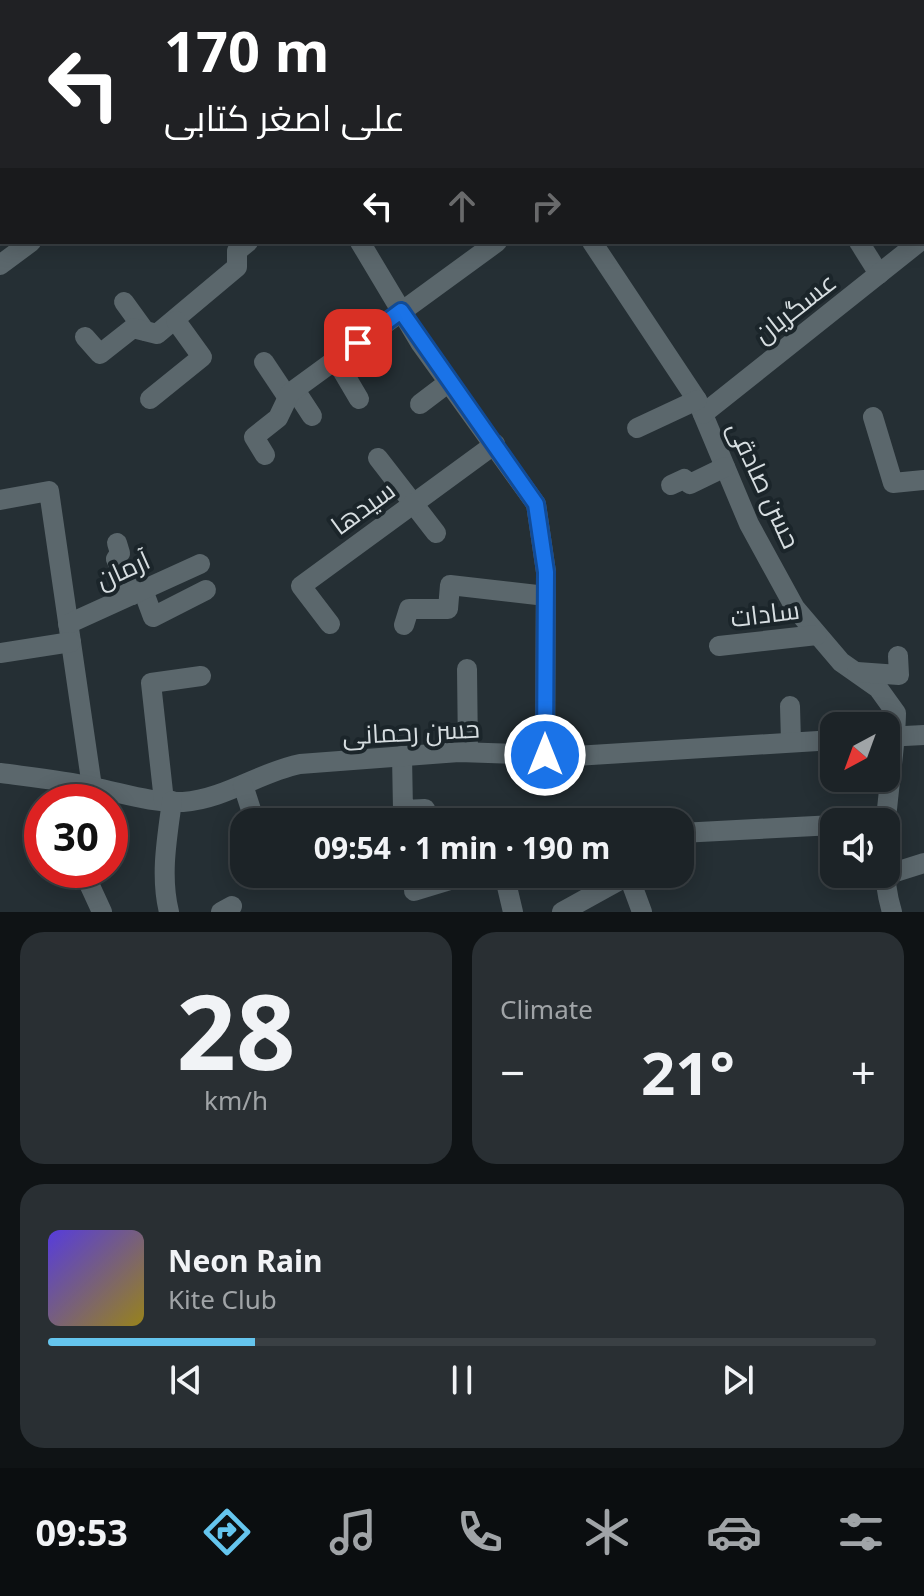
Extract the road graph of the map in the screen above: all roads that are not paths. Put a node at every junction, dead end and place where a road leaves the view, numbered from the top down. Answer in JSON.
{"nodes":[{"id":1,"x":27,"y":244,"type":"edge"},
{"id":2,"x":246,"y":244,"type":"edge"},
{"id":3,"x":361,"y":244,"type":"edge"},
{"id":4,"x":494,"y":244,"type":"edge"},
{"id":5,"x":593,"y":244,"type":"edge"},
{"id":6,"x":860,"y":244,"type":"edge"},
{"id":7,"x":917,"y":244,"type":"edge"},
{"id":8,"x":0,"y":265,"type":"edge"},
{"id":9,"x":879,"y":274,"type":"junction"},
{"id":10,"x":124,"y":302,"type":"dead end"},
{"id":11,"x":401,"y":311,"type":"junction"},
{"id":12,"x":176,"y":321,"type":"junction"},
{"id":13,"x":145,"y":331,"type":"junction"},
{"id":14,"x":85,"y":337,"type":"dead end"},
{"id":15,"x":336,"y":360,"type":"junction"},
{"id":16,"x":264,"y":362,"type":"dead end"},
{"id":17,"x":449,"y":382,"type":"junction"},
{"id":18,"x":291,"y":394,"type":"junction"},
{"id":19,"x":150,"y":399,"type":"dead end"},
{"id":20,"x":359,"y":399,"type":"dead end"},
{"id":21,"x":420,"y":404,"type":"dead end"},
{"id":22,"x":700,"y":407,"type":"junction"},
{"id":23,"x":312,"y":416,"type":"dead end"},
{"id":24,"x":873,"y":417,"type":"dead end"},
{"id":25,"x":637,"y":428,"type":"dead end"},
{"id":26,"x":495,"y":444,"type":"junction"},
{"id":27,"x":265,"y":455,"type":"dead end"},
{"id":28,"x":378,"y":458,"type":"dead end"},
{"id":29,"x":725,"y":467,"type":"junction"},
{"id":30,"x":924,"y":480,"type":"edge"},
{"id":31,"x":671,"y":485,"type":"dead end"},
{"id":32,"x":0,"y":500,"type":"edge"},
{"id":33,"x":413,"y":504,"type":"junction"},
{"id":34,"x":436,"y":533,"type":"dead end"},
{"id":35,"x":117,"y":543,"type":"dead end"},
{"id":36,"x":200,"y":564,"type":"dead end"},
{"id":37,"x":206,"y":590,"type":"dead end"},
{"id":38,"x":137,"y":593,"type":"junction"},
{"id":39,"x":546,"y":596,"type":"junction"},
{"id":40,"x":330,"y":624,"type":"dead end"},
{"id":41,"x":404,"y":625,"type":"dead end"},
{"id":42,"x":69,"y":633,"type":"junction"},
{"id":43,"x":817,"y":635,"type":"junction"},
{"id":44,"x":719,"y":646,"type":"dead end"},
{"id":45,"x":0,"y":653,"type":"edge"},
{"id":46,"x":898,"y":656,"type":"dead end"},
{"id":47,"x":467,"y":669,"type":"dead end"},
{"id":48,"x":855,"y":672,"type":"junction"},
{"id":49,"x":201,"y":676,"type":"dead end"},
{"id":50,"x":790,"y":706,"type":"dead end"},
{"id":51,"x":896,"y":712,"type":"edge"},
{"id":52,"x":924,"y":735,"type":"edge"},
{"id":53,"x":900,"y":736,"type":"edge"},
{"id":54,"x":820,"y":741,"type":"edge"},
{"id":55,"x":791,"y":742,"type":"junction"},
{"id":56,"x":468,"y":752,"type":"junction"},
{"id":57,"x":545,"y":755,"type":"junction"},
{"id":58,"x":402,"y":756,"type":"junction"},
{"id":59,"x":0,"y":773,"type":"edge"},
{"id":60,"x":72,"y":784,"type":"edge"},
{"id":61,"x":92,"y":784,"type":"edge"},
{"id":62,"x":243,"y":785,"type":"junction"},
{"id":63,"x":128,"y":797,"type":"edge"},
{"id":64,"x":168,"y":801,"type":"junction"},
{"id":65,"x":250,"y":808,"type":"edge"},
{"id":66,"x":403,"y":808,"type":"edge"},
{"id":67,"x":820,"y":826,"type":"edge"},
{"id":68,"x":694,"y":832,"type":"edge"},
{"id":69,"x":924,"y":863,"type":"edge"},
{"id":70,"x":900,"y":871,"type":"edge"},
{"id":71,"x":91,"y":888,"type":"edge"},
{"id":72,"x":424,"y":888,"type":"edge"},
{"id":73,"x":507,"y":888,"type":"edge"},
{"id":74,"x":604,"y":888,"type":"edge"},
{"id":75,"x":634,"y":888,"type":"edge"},
{"id":76,"x":888,"y":888,"type":"edge"},
{"id":77,"x":414,"y":891,"type":"dead end"},
{"id":78,"x":102,"y":912,"type":"edge"},
{"id":79,"x":169,"y":912,"type":"edge"},
{"id":80,"x":513,"y":912,"type":"edge"},
{"id":81,"x":562,"y":912,"type":"edge"},
{"id":82,"x":642,"y":912,"type":"edge"},
{"id":83,"x":892,"y":912,"type":"edge"}],
"edges":[{"from":1,"to":8,"type":"street"},
{"from":2,"to":12,"type":"street"},
{"from":3,"to":11,"type":"street"},
{"from":4,"to":11,"type":"street"},
{"from":5,"to":22,"type":"street","name":"حسن صادقی"},
{"from":6,"to":9,"type":"street"},
{"from":7,"to":9,"type":"street","name":"عسگریان"},
{"from":9,"to":22,"type":"street","name":"عسگریان"},
{"from":10,"to":13,"type":"street"},
{"from":11,"to":15,"type":"street"},
{"from":11,"to":17,"type":"street"},
{"from":12,"to":13,"type":"street"},
{"from":12,"to":19,"type":"street"},
{"from":13,"to":14,"type":"street"},
{"from":15,"to":18,"type":"street"},
{"from":15,"to":20,"type":"street"},
{"from":16,"to":18,"type":"street"},
{"from":17,"to":21,"type":"street"},
{"from":17,"to":26,"type":"street"},
{"from":18,"to":23,"type":"street"},
{"from":18,"to":27,"type":"street"},
{"from":22,"to":25,"type":"street","name":"عسگریان"},
{"from":22,"to":29,"type":"street","name":"حسن صادقی"},
{"from":24,"to":30,"type":"street"},
{"from":26,"to":33,"type":"street","name":"سیدها"},
{"from":26,"to":39,"type":"street"},
{"from":28,"to":33,"type":"street"},
{"from":29,"to":31,"type":"street"},
{"from":29,"to":43,"type":"street","name":"حسن صادقی"},
{"from":32,"to":42,"type":"street"},
{"from":33,"to":34,"type":"street"},
{"from":33,"to":40,"type":"street","name":"سیدها"},
{"from":35,"to":38,"type":"street"},
{"from":36,"to":38,"type":"street","name":"آرمان"},
{"from":37,"to":38,"type":"street"},
{"from":38,"to":42,"type":"street","name":"آرمان"},
{"from":39,"to":41,"type":"street"},
{"from":39,"to":57,"type":"street"},
{"from":42,"to":45,"type":"street","name":"آرمان"},
{"from":42,"to":61,"type":"street"},
{"from":43,"to":44,"type":"street","name":"سادات"},
{"from":43,"to":48,"type":"street","name":"حسن صادقی"},
{"from":46,"to":48,"type":"street"},
{"from":47,"to":56,"type":"street"},
{"from":48,"to":51,"type":"street","name":"حسن صادقی"},
{"from":49,"to":64,"type":"street"},
{"from":50,"to":55,"type":"street"},
{"from":52,"to":53,"type":"street"},
{"from":54,"to":55,"type":"street","name":"حسن رحمانی"},
{"from":55,"to":57,"type":"street","name":"حسن رحمانی"},
{"from":56,"to":57,"type":"street","name":"حسن رحمانی"},
{"from":56,"to":58,"type":"street","name":"حسن رحمانی"},
{"from":58,"to":62,"type":"street","name":"حسن رحمانی"},
{"from":58,"to":66,"type":"street"},
{"from":59,"to":60,"type":"street","name":"حسن رحمانی"},
{"from":62,"to":64,"type":"street","name":"حسن رحمانی"},
{"from":62,"to":65,"type":"street"},
{"from":63,"to":64,"type":"street","name":"حسن رحمانی"},
{"from":64,"to":79,"type":"street"},
{"from":67,"to":68,"type":"street"},
{"from":69,"to":70,"type":"street"},
{"from":71,"to":78,"type":"street"},
{"from":72,"to":77,"type":"street"},
{"from":73,"to":80,"type":"street"},
{"from":74,"to":81,"type":"street"},
{"from":75,"to":82,"type":"street"},
{"from":76,"to":83,"type":"street","name":"حسن صادقی"}]}
